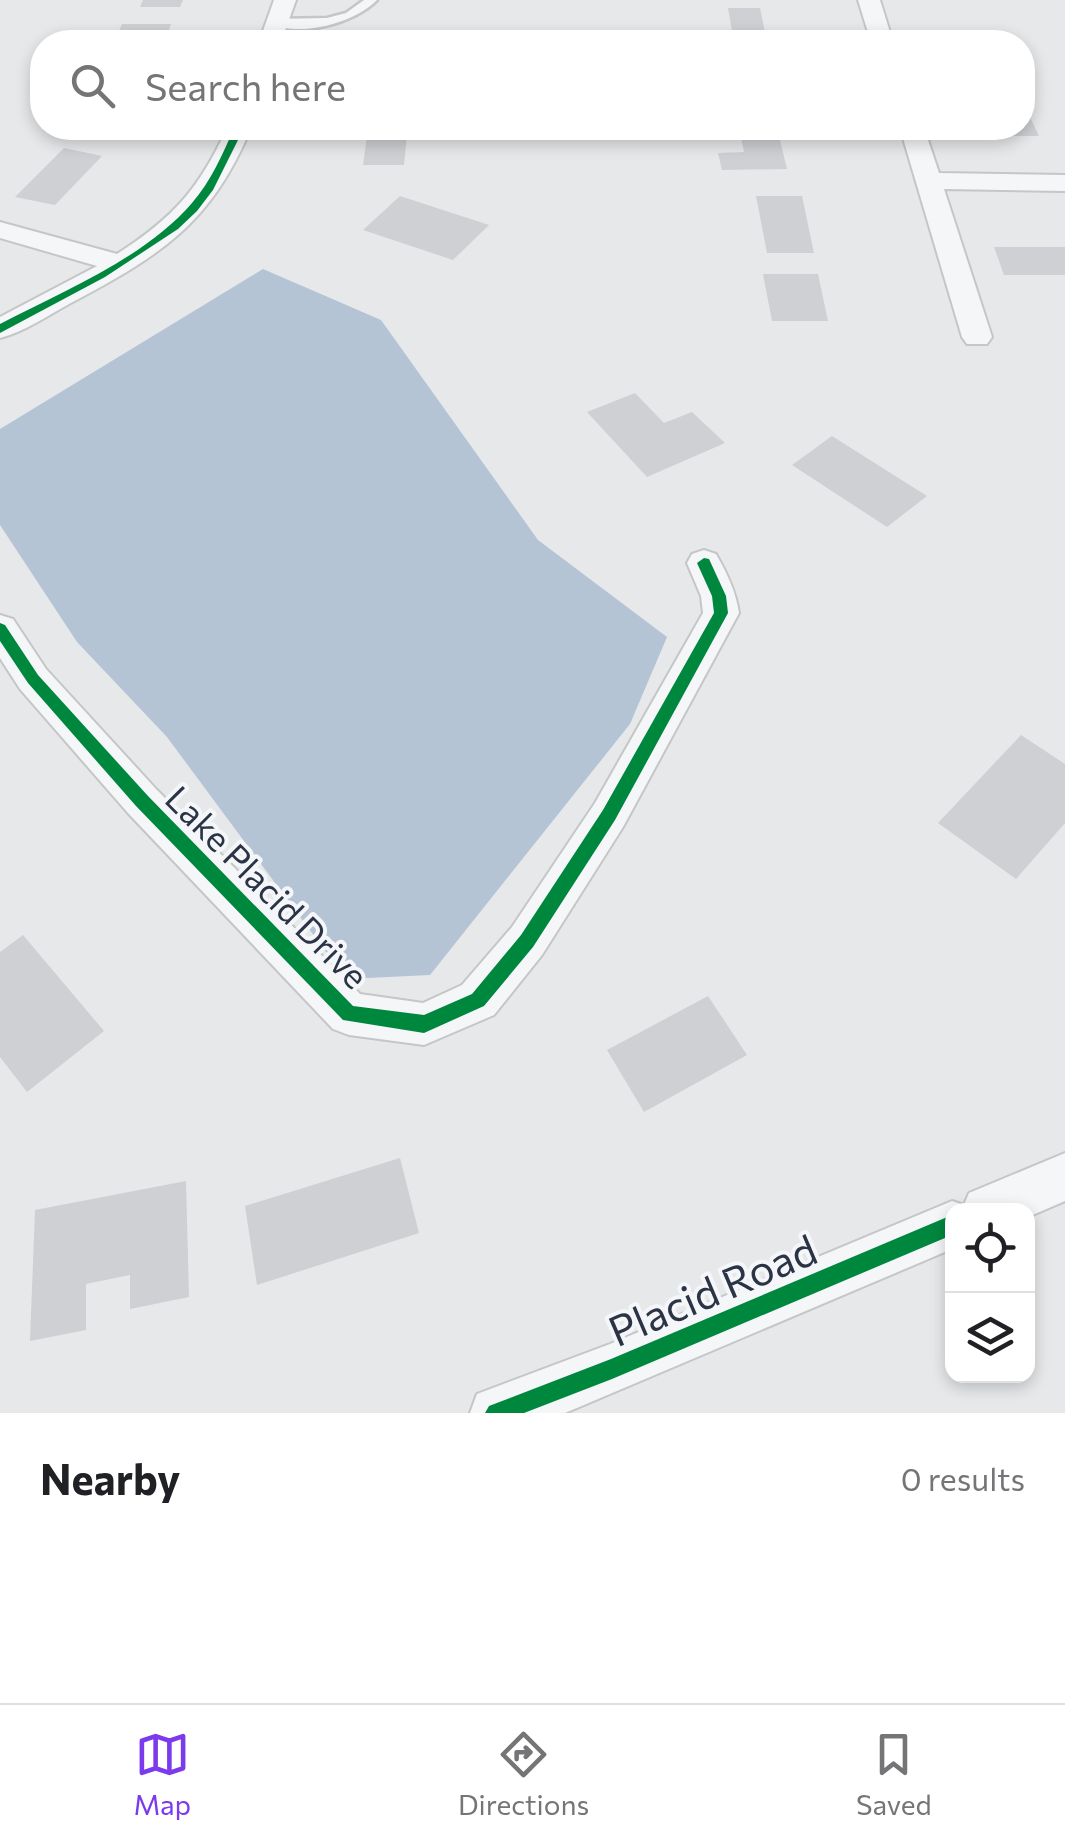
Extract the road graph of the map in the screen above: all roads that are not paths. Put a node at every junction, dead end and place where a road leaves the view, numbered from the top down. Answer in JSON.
{"nodes":[{"id":1,"x":285,"y":0,"type":"edge"},
{"id":2,"x":372,"y":0,"type":"edge"},
{"id":3,"x":869,"y":0,"type":"edge"},
{"id":4,"x":274,"y":30,"type":"edge"},
{"id":5,"x":287,"y":30,"type":"edge"},
{"id":6,"x":878,"y":30,"type":"edge"},
{"id":7,"x":233,"y":140,"type":"edge"},
{"id":8,"x":916,"y":140,"type":"edge"},
{"id":9,"x":931,"y":182,"type":"junction"},
{"id":10,"x":1065,"y":183,"type":"edge"},
{"id":11,"x":0,"y":230,"type":"edge"},
{"id":12,"x":118,"y":263,"type":"junction"},
{"id":13,"x":0,"y":329,"type":"edge"},
{"id":14,"x":978,"y":337,"type":"dead end"},
{"id":15,"x":704,"y":563,"type":"dead end"},
{"id":16,"x":0,"y":629,"type":"edge"},
{"id":17,"x":1065,"y":1177,"type":"edge"},
{"id":18,"x":1003,"y":1203,"type":"edge"},
{"id":19,"x":945,"y":1228,"type":"edge"},
{"id":20,"x":496,"y":1413,"type":"edge"}],
"edges":[{"from":1,"to":4,"type":"street"},
{"from":2,"to":5,"type":"lane"},
{"from":3,"to":6,"type":"street"},
{"from":7,"to":12,"type":"street"},
{"from":8,"to":9,"type":"street"},
{"from":9,"to":10,"type":"street"},
{"from":9,"to":14,"type":"street"},
{"from":11,"to":12,"type":"street"},
{"from":12,"to":13,"type":"street"},
{"from":15,"to":16,"type":"street","name":"Lake Placid Drive"},
{"from":17,"to":18,"type":"street"},
{"from":19,"to":20,"type":"street","name":"Placid Road"}]}
